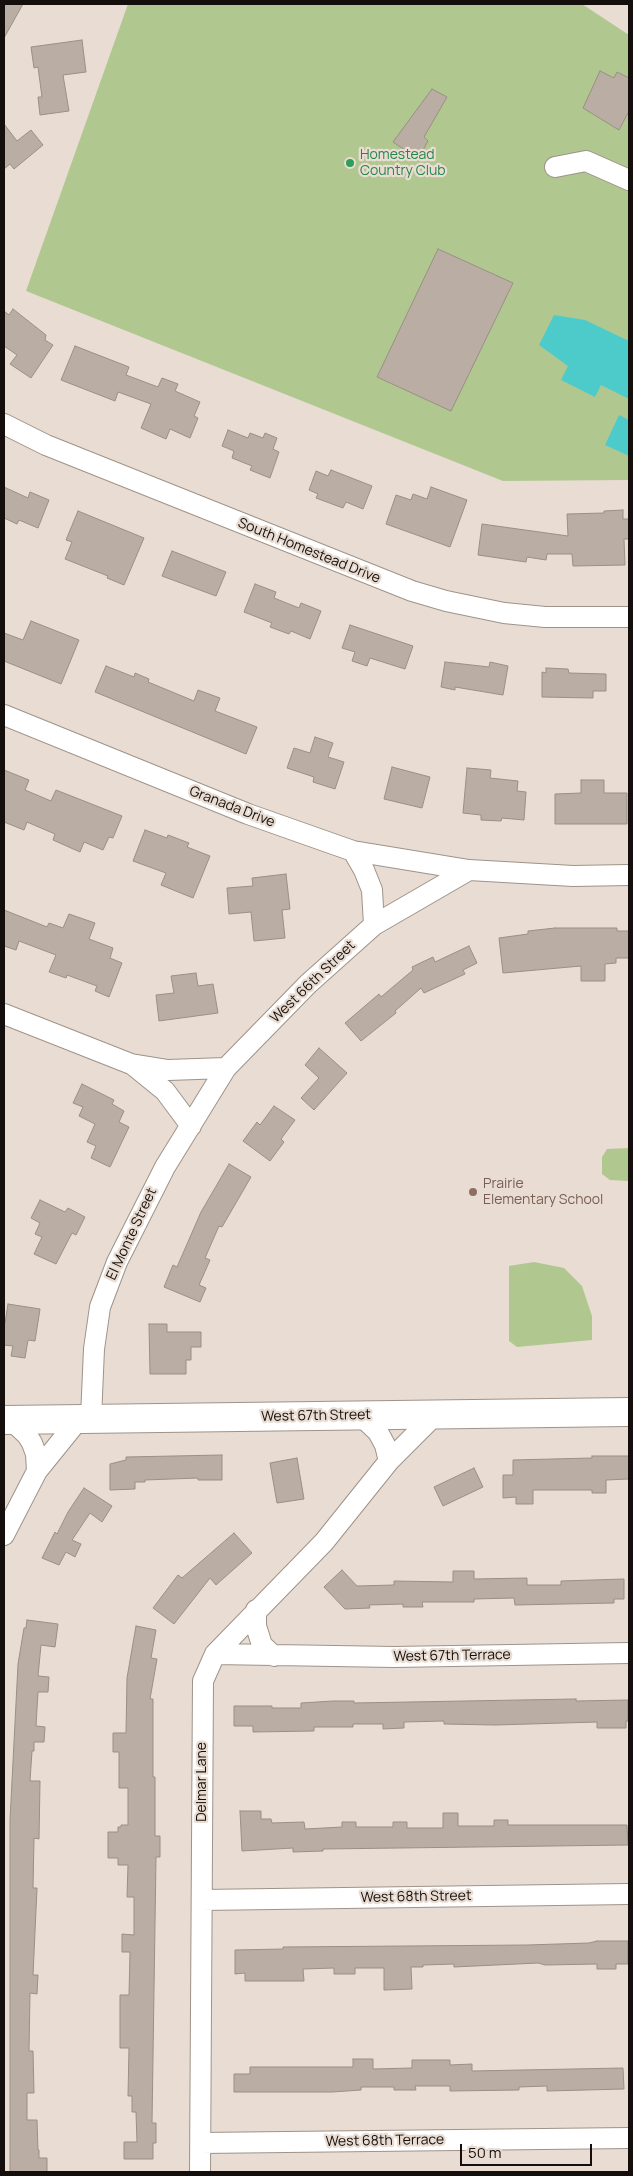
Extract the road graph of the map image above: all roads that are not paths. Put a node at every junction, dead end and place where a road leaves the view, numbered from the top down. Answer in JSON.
{"nodes":[{"id":1,"x":555,"y":167,"type":"dead end"},
{"id":2,"x":629,"y":180,"type":"edge"},
{"id":3,"x":4,"y":424,"type":"edge"},
{"id":4,"x":629,"y":617,"type":"edge"},
{"id":5,"x":4,"y":715,"type":"edge"},
{"id":6,"x":353,"y":851,"type":"junction"},
{"id":7,"x":469,"y":870,"type":"junction"},
{"id":8,"x":629,"y":875,"type":"edge"},
{"id":9,"x":374,"y":926,"type":"junction"},
{"id":10,"x":4,"y":1014,"type":"edge"},
{"id":11,"x":131,"y":1064,"type":"junction"},
{"id":12,"x":226,"y":1068,"type":"junction"},
{"id":13,"x":191,"y":1126,"type":"junction"},
{"id":14,"x":629,"y":1412,"type":"edge"},
{"id":15,"x":436,"y":1414,"type":"junction"},
{"id":16,"x":360,"y":1415,"type":"junction"},
{"id":17,"x":85,"y":1419,"type":"junction"},
{"id":18,"x":7,"y":1420,"type":"edge"},
{"id":19,"x":389,"y":1461,"type":"junction"},
{"id":20,"x":37,"y":1471,"type":"junction"},
{"id":21,"x":4,"y":1535,"type":"edge"},
{"id":22,"x":256,"y":1610,"type":"junction"},
{"id":23,"x":215,"y":1654,"type":"junction"},
{"id":24,"x":629,"y":1654,"type":"edge"},
{"id":25,"x":274,"y":1656,"type":"junction"},
{"id":26,"x":629,"y":1894,"type":"edge"},
{"id":27,"x":202,"y":1900,"type":"junction"},
{"id":28,"x":629,"y":2138,"type":"edge"},
{"id":29,"x":200,"y":2142,"type":"junction"},
{"id":30,"x":200,"y":2172,"type":"edge"}],
"edges":[{"from":1,"to":2,"type":"street"},
{"from":3,"to":4,"type":"street","name":"South Homestead Drive"},
{"from":5,"to":6,"type":"street","name":"Granada Drive"},
{"from":6,"to":7,"type":"street","name":"Granada Drive"},
{"from":6,"to":9,"type":"street"},
{"from":7,"to":8,"type":"street"},
{"from":7,"to":9,"type":"street","name":"West 66th Street"},
{"from":9,"to":12,"type":"street","name":"West 66th Street"},
{"from":10,"to":11,"type":"street"},
{"from":11,"to":12,"type":"street"},
{"from":11,"to":13,"type":"street"},
{"from":12,"to":13,"type":"street","name":"El Monte Street"},
{"from":13,"to":17,"type":"street","name":"El Monte Street"},
{"from":14,"to":15,"type":"street","name":"West 67th Street"},
{"from":15,"to":16,"type":"street","name":"West 67th Street"},
{"from":15,"to":19,"type":"street","name":"Delmar Lane"},
{"from":16,"to":17,"type":"street","name":"West 67th Street"},
{"from":16,"to":19,"type":"street"},
{"from":17,"to":18,"type":"street","name":"West 67th Street"},
{"from":17,"to":20,"type":"street"},
{"from":18,"to":20,"type":"street"},
{"from":19,"to":22,"type":"street","name":"Delmar Lane"},
{"from":20,"to":21,"type":"street"},
{"from":22,"to":23,"type":"street","name":"Delmar Lane"},
{"from":22,"to":25,"type":"street"},
{"from":23,"to":25,"type":"street","name":"West 67th Terrace"},
{"from":23,"to":27,"type":"street","name":"Delmar Lane"},
{"from":24,"to":25,"type":"street","name":"West 67th Terrace"},
{"from":26,"to":27,"type":"street","name":"West 68th Street"},
{"from":27,"to":29,"type":"street","name":"Delmar Lane"},
{"from":28,"to":29,"type":"street","name":"West 68th Terrace"},
{"from":29,"to":30,"type":"street","name":"Delmar Lane"}]}
